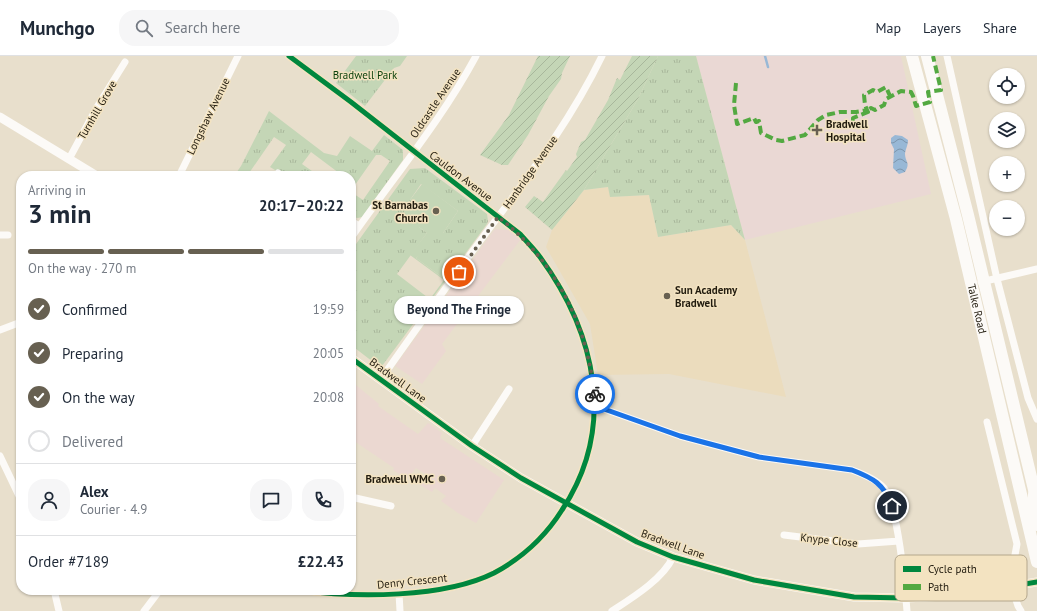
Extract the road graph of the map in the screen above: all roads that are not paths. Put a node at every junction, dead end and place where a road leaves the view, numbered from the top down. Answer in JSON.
{"nodes":[{"id":1,"x":238,"y":56,"type":"edge"},
{"id":2,"x":289,"y":56,"type":"edge"},
{"id":3,"x":476,"y":56,"type":"edge"},
{"id":4,"x":602,"y":56,"type":"edge"},
{"id":5,"x":912,"y":56,"type":"edge"},
{"id":6,"x":926,"y":56,"type":"edge"},
{"id":7,"x":947,"y":56,"type":"edge"},
{"id":8,"x":125,"y":62,"type":"dead end"},
{"id":9,"x":917,"y":78,"type":"junction"},
{"id":10,"x":0,"y":117,"type":"edge"},
{"id":11,"x":414,"y":152,"type":"junction"},
{"id":12,"x":69,"y":159,"type":"junction"},
{"id":13,"x":89,"y":171,"type":"edge"},
{"id":14,"x":181,"y":171,"type":"edge"},
{"id":15,"x":498,"y":217,"type":"junction"},
{"id":16,"x":356,"y":224,"type":"edge"},
{"id":17,"x":359,"y":226,"type":"junction"},
{"id":18,"x":356,"y":230,"type":"edge"},
{"id":19,"x":0,"y":235,"type":"edge"},
{"id":20,"x":8,"y":235,"type":"dead end"},
{"id":21,"x":1037,"y":269,"type":"edge"},
{"id":22,"x":997,"y":279,"type":"junction"},
{"id":23,"x":984,"y":282,"type":"junction"},
{"id":24,"x":972,"y":284,"type":"junction"},
{"id":25,"x":16,"y":324,"type":"edge"},
{"id":26,"x":0,"y":330,"type":"edge"},
{"id":27,"x":356,"y":362,"type":"edge"},
{"id":28,"x":381,"y":379,"type":"junction"},
{"id":29,"x":508,"y":389,"type":"dead end"},
{"id":30,"x":594,"y":407,"type":"junction"},
{"id":31,"x":1037,"y":419,"type":"edge"},
{"id":32,"x":987,"y":422,"type":"dead end"},
{"id":33,"x":472,"y":446,"type":"junction"},
{"id":34,"x":0,"y":456,"type":"edge"},
{"id":35,"x":1034,"y":483,"type":"edge"},
{"id":36,"x":16,"y":490,"type":"edge"},
{"id":37,"x":356,"y":497,"type":"edge"},
{"id":38,"x":1037,"y":502,"type":"edge"},
{"id":39,"x":567,"y":504,"type":"junction"},
{"id":40,"x":391,"y":506,"type":"dead end"},
{"id":41,"x":1037,"y":524,"type":"edge"},
{"id":42,"x":784,"y":535,"type":"dead end"},
{"id":43,"x":899,"y":541,"type":"junction"},
{"id":44,"x":901,"y":555,"type":"edge"},
{"id":45,"x":1015,"y":555,"type":"edge"},
{"id":46,"x":673,"y":557,"type":"junction"},
{"id":47,"x":1037,"y":562,"type":"edge"},
{"id":48,"x":1037,"y":582,"type":"edge"},
{"id":49,"x":1027,"y":584,"type":"edge"},
{"id":50,"x":356,"y":594,"type":"edge"},
{"id":51,"x":399,"y":594,"type":"junction"},
{"id":52,"x":55,"y":595,"type":"edge"},
{"id":53,"x":156,"y":595,"type":"edge"},
{"id":54,"x":895,"y":598,"type":"edge"},
{"id":55,"x":906,"y":601,"type":"edge"},
{"id":56,"x":1016,"y":601,"type":"edge"},
{"id":57,"x":58,"y":611,"type":"edge"},
{"id":58,"x":144,"y":611,"type":"edge"},
{"id":59,"x":400,"y":611,"type":"edge"},
{"id":60,"x":612,"y":611,"type":"edge"},
{"id":61,"x":907,"y":611,"type":"edge"},
{"id":62,"x":1022,"y":611,"type":"edge"}],
"edges":[{"from":1,"to":14,"type":"street","name":"Longshaw Avenue"},
{"from":2,"to":11,"type":"street","name":"Cauldon Avenue"},
{"from":3,"to":11,"type":"street","name":"Oldcastle Avenue"},
{"from":4,"to":15,"type":"street","name":"Hanbridge Avenue"},
{"from":5,"to":9,"type":"highway","name":"Talke Road"},
{"from":6,"to":9,"type":"highway"},
{"from":6,"to":23,"type":"highway","name":"Talke Road"},
{"from":7,"to":22,"type":"street"},
{"from":8,"to":12,"type":"street","name":"Turnhill Grove"},
{"from":9,"to":24,"type":"highway","name":"Talke Road"},
{"from":10,"to":12,"type":"street"},
{"from":11,"to":15,"type":"street","name":"Cauldon Avenue"},
{"from":11,"to":17,"type":"street","name":"Oldcastle Avenue"},
{"from":12,"to":13,"type":"street"},
{"from":15,"to":28,"type":"street","name":"Hanbridge Avenue"},
{"from":15,"to":30,"type":"street","name":"Cauldon Avenue"},
{"from":16,"to":17,"type":"street"},
{"from":17,"to":18,"type":"street","name":"Oldcastle Avenue"},
{"from":19,"to":20,"type":"street"},
{"from":21,"to":22,"type":"street"},
{"from":22,"to":23,"type":"street"},
{"from":22,"to":31,"type":"street"},
{"from":23,"to":24,"type":"street"},
{"from":23,"to":35,"type":"highway","name":"Talke Road"},
{"from":24,"to":47,"type":"highway","name":"Talke Road"},
{"from":25,"to":26,"type":"street"},
{"from":27,"to":28,"type":"street","name":"Bradwell Lane"},
{"from":28,"to":33,"type":"street","name":"Bradwell Lane"},
{"from":29,"to":33,"type":"street"},
{"from":30,"to":39,"type":"street","name":"Cauldon Avenue"},
{"from":30,"to":43,"type":"street"},
{"from":32,"to":45,"type":"street"},
{"from":33,"to":39,"type":"street","name":"Bradwell Lane"},
{"from":34,"to":36,"type":"street"},
{"from":35,"to":38,"type":"highway","name":"Talke Road"},
{"from":35,"to":41,"type":"highway","name":"Talke Road"},
{"from":37,"to":40,"type":"street"},
{"from":39,"to":46,"type":"street","name":"Bradwell Lane"},
{"from":39,"to":51,"type":"street","name":"Denry Crescent"},
{"from":42,"to":43,"type":"street","name":"Knype Close"},
{"from":43,"to":44,"type":"street"},
{"from":46,"to":54,"type":"street","name":"Bradwell Lane"},
{"from":46,"to":60,"type":"street"},
{"from":48,"to":49,"type":"street","name":"Bradwell Lane"},
{"from":50,"to":51,"type":"street","name":"Denry Crescent"},
{"from":51,"to":59,"type":"street"},
{"from":52,"to":57,"type":"street"},
{"from":53,"to":58,"type":"street"},
{"from":55,"to":61,"type":"street"},
{"from":56,"to":62,"type":"street"}]}
